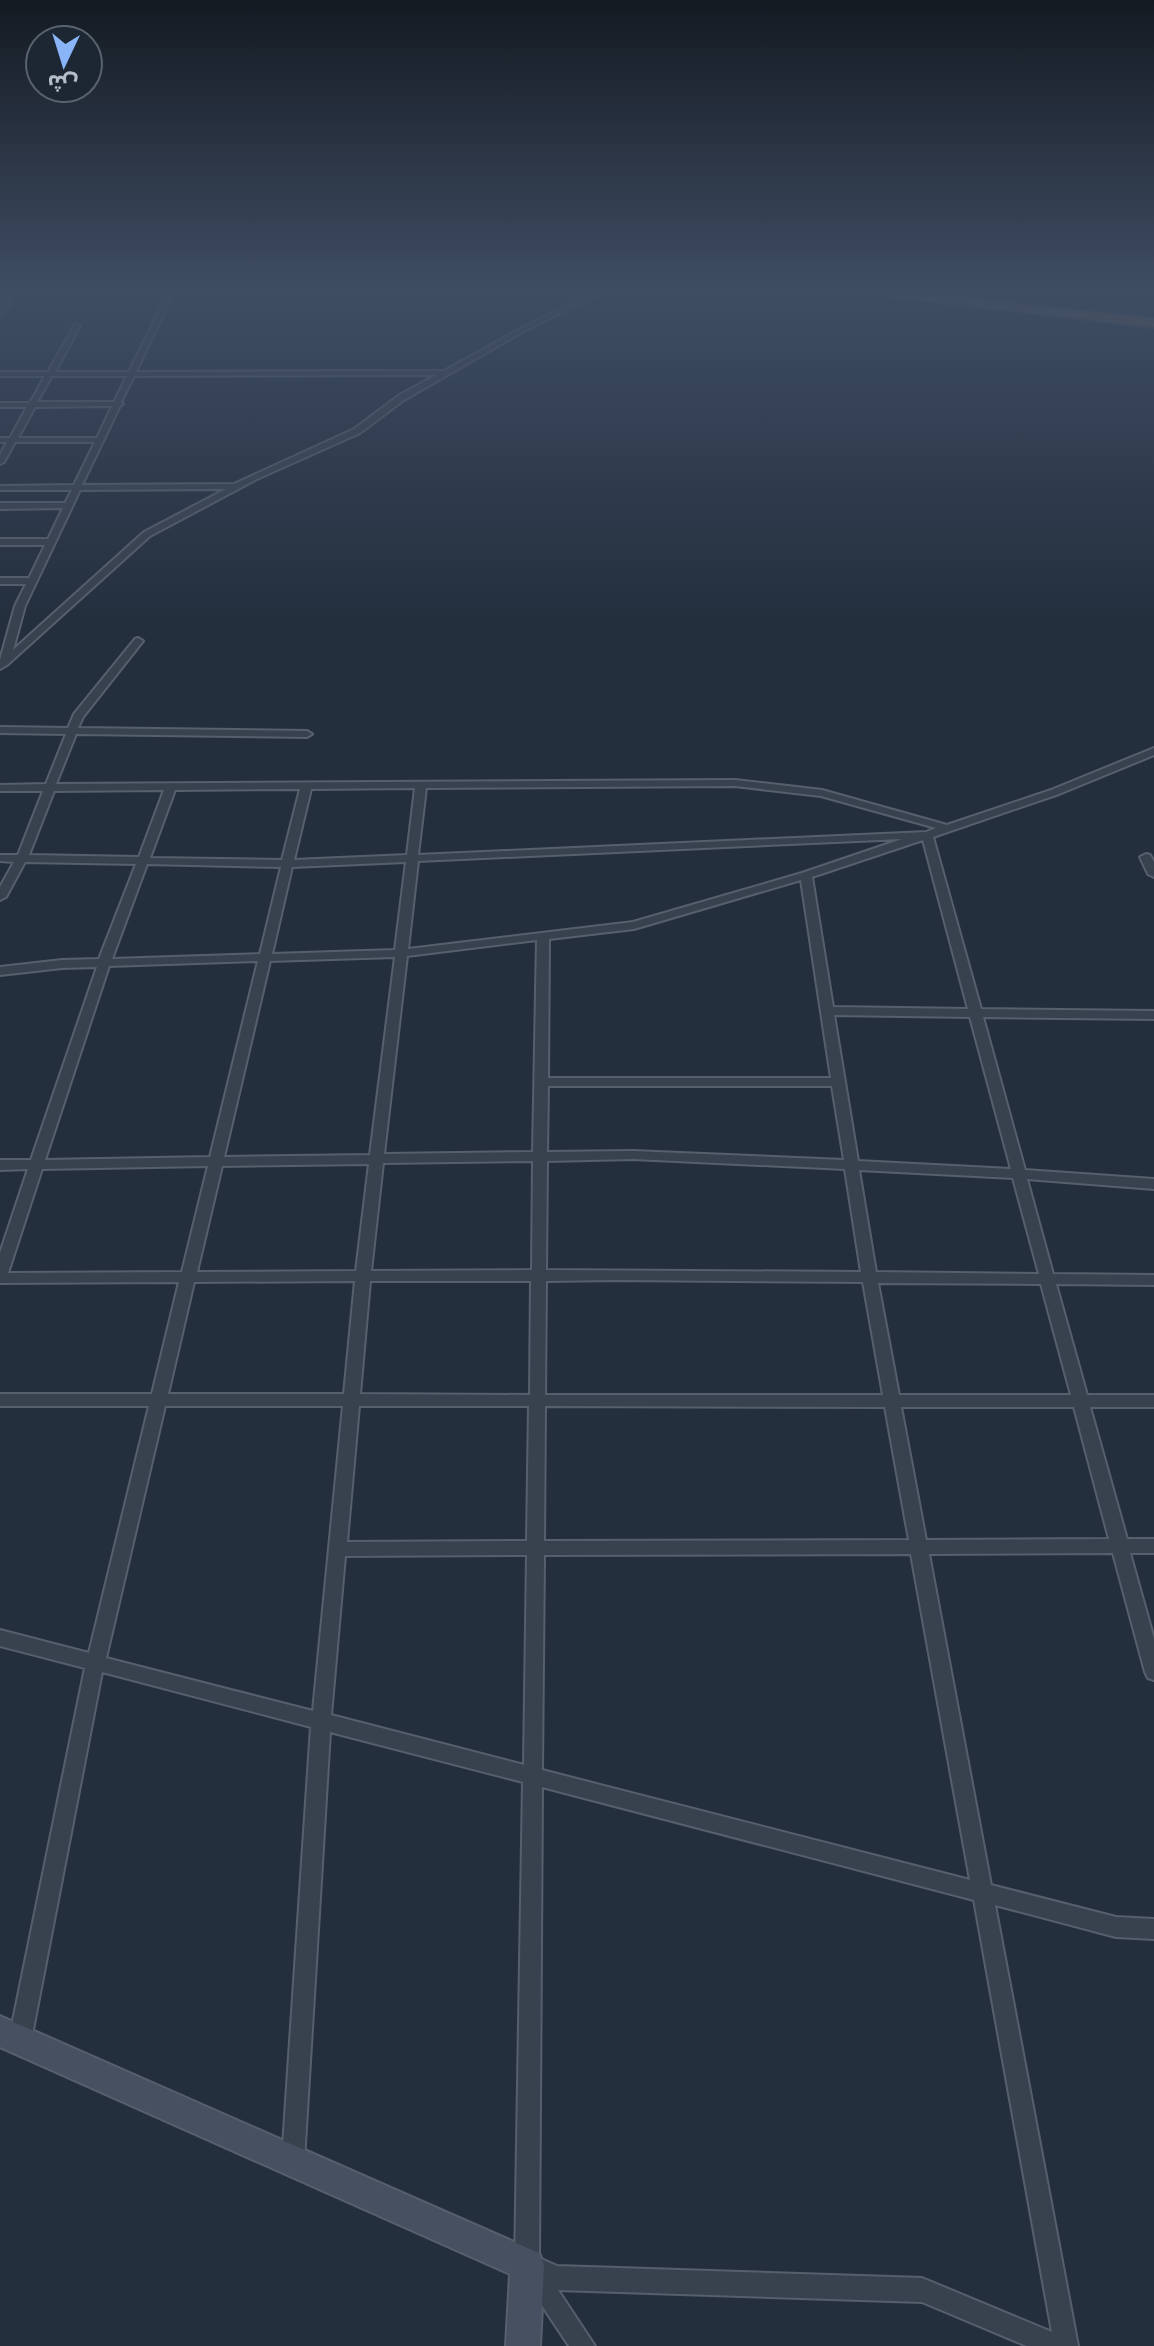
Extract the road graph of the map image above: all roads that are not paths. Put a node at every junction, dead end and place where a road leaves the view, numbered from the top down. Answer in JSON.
{"nodes":[{"id":1,"x":36,"y":398,"type":"edge"},
{"id":2,"x":122,"y":398,"type":"edge"},
{"id":3,"x":400,"y":398,"type":"edge"},
{"id":4,"x":119,"y":404,"type":"junction"},
{"id":5,"x":0,"y":405,"type":"edge"},
{"id":6,"x":32,"y":405,"type":"junction"},
{"id":7,"x":0,"y":440,"type":"edge"},
{"id":8,"x":12,"y":440,"type":"junction"},
{"id":9,"x":101,"y":440,"type":"junction"},
{"id":10,"x":0,"y":462,"type":"edge"},
{"id":11,"x":236,"y":486,"type":"junction"},
{"id":12,"x":0,"y":488,"type":"edge"},
{"id":13,"x":77,"y":488,"type":"junction"},
{"id":14,"x":69,"y":505,"type":"junction"},
{"id":15,"x":0,"y":506,"type":"edge"},
{"id":16,"x":0,"y":542,"type":"edge"},
{"id":17,"x":51,"y":542,"type":"junction"},
{"id":18,"x":0,"y":581,"type":"edge"},
{"id":19,"x":32,"y":581,"type":"junction"},
{"id":20,"x":0,"y":626,"type":"edge"},
{"id":21,"x":14,"y":626,"type":"junction"},
{"id":22,"x":138,"y":641,"type":"dead end"},
{"id":23,"x":2,"y":665,"type":"edge"},
{"id":24,"x":0,"y":730,"type":"edge"},
{"id":25,"x":72,"y":730,"type":"junction"},
{"id":26,"x":307,"y":734,"type":"dead end"},
{"id":27,"x":1154,"y":751,"type":"edge"},
{"id":28,"x":421,"y":784,"type":"junction"},
{"id":29,"x":306,"y":786,"type":"junction"},
{"id":30,"x":48,"y":787,"type":"junction"},
{"id":31,"x":171,"y":787,"type":"junction"},
{"id":32,"x":0,"y":788,"type":"edge"},
{"id":33,"x":947,"y":828,"type":"junction"},
{"id":34,"x":927,"y":835,"type":"junction"},
{"id":35,"x":1146,"y":857,"type":"dead end"},
{"id":36,"x":0,"y":858,"type":"edge"},
{"id":37,"x":22,"y":858,"type":"junction"},
{"id":38,"x":413,"y":859,"type":"junction"},
{"id":39,"x":143,"y":861,"type":"junction"},
{"id":40,"x":287,"y":864,"type":"junction"},
{"id":41,"x":1154,"y":874,"type":"edge"},
{"id":42,"x":806,"y":875,"type":"junction"},
{"id":43,"x":0,"y":897,"type":"edge"},
{"id":44,"x":543,"y":936,"type":"junction"},
{"id":45,"x":401,"y":953,"type":"junction"},
{"id":46,"x":265,"y":958,"type":"junction"},
{"id":47,"x":104,"y":963,"type":"junction"},
{"id":48,"x":0,"y":971,"type":"edge"},
{"id":49,"x":828,"y":1011,"type":"junction"},
{"id":50,"x":976,"y":1013,"type":"junction"},
{"id":51,"x":1154,"y":1015,"type":"edge"},
{"id":52,"x":542,"y":1082,"type":"junction"},
{"id":53,"x":839,"y":1082,"type":"junction"},
{"id":54,"x":541,"y":1157,"type":"junction"},
{"id":55,"x":376,"y":1161,"type":"junction"},
{"id":56,"x":216,"y":1164,"type":"junction"},
{"id":57,"x":0,"y":1165,"type":"edge"},
{"id":58,"x":37,"y":1165,"type":"junction"},
{"id":59,"x":852,"y":1165,"type":"junction"},
{"id":60,"x":1020,"y":1174,"type":"junction"},
{"id":61,"x":1154,"y":1184,"type":"edge"},
{"id":62,"x":539,"y":1275,"type":"junction"},
{"id":63,"x":363,"y":1276,"type":"junction"},
{"id":64,"x":0,"y":1277,"type":"edge"},
{"id":65,"x":189,"y":1277,"type":"junction"},
{"id":66,"x":869,"y":1277,"type":"junction"},
{"id":67,"x":1048,"y":1279,"type":"junction"},
{"id":68,"x":1154,"y":1280,"type":"edge"},
{"id":69,"x":0,"y":1400,"type":"edge"},
{"id":70,"x":159,"y":1400,"type":"junction"},
{"id":71,"x":351,"y":1400,"type":"junction"},
{"id":72,"x":538,"y":1400,"type":"junction"},
{"id":73,"x":892,"y":1401,"type":"junction"},
{"id":74,"x":1081,"y":1401,"type":"junction"},
{"id":75,"x":1154,"y":1401,"type":"edge"},
{"id":76,"x":1120,"y":1546,"type":"junction"},
{"id":77,"x":1154,"y":1546,"type":"edge"},
{"id":78,"x":919,"y":1547,"type":"junction"},
{"id":79,"x":536,"y":1548,"type":"junction"},
{"id":80,"x":338,"y":1549,"type":"junction"},
{"id":81,"x":0,"y":1638,"type":"edge"},
{"id":82,"x":95,"y":1664,"type":"junction"},
{"id":83,"x":1154,"y":1672,"type":"edge"},
{"id":84,"x":321,"y":1722,"type":"junction"},
{"id":85,"x":533,"y":1777,"type":"junction"},
{"id":86,"x":983,"y":1893,"type":"junction"},
{"id":87,"x":1154,"y":1929,"type":"edge"},
{"id":88,"x":10,"y":2036,"type":"edge"},
{"id":89,"x":293,"y":2162,"type":"junction"},
{"id":90,"x":527,"y":2265,"type":"junction"},
{"id":91,"x":523,"y":2346,"type":"edge"},
{"id":92,"x":583,"y":2346,"type":"edge"},
{"id":93,"x":1056,"y":2346,"type":"edge"},
{"id":94,"x":1066,"y":2346,"type":"edge"}],
"edges":[{"from":1,"to":6,"type":"street"},
{"from":2,"to":4,"type":"street"},
{"from":3,"to":11,"type":"street"},
{"from":4,"to":6,"type":"street"},
{"from":4,"to":9,"type":"street"},
{"from":5,"to":6,"type":"street"},
{"from":6,"to":8,"type":"street"},
{"from":7,"to":8,"type":"street"},
{"from":8,"to":9,"type":"street"},
{"from":8,"to":10,"type":"street"},
{"from":9,"to":13,"type":"street"},
{"from":11,"to":13,"type":"street"},
{"from":11,"to":23,"type":"street"},
{"from":12,"to":13,"type":"street"},
{"from":13,"to":14,"type":"street"},
{"from":14,"to":15,"type":"street"},
{"from":14,"to":17,"type":"street"},
{"from":16,"to":17,"type":"street"},
{"from":17,"to":19,"type":"street"},
{"from":18,"to":19,"type":"street"},
{"from":19,"to":21,"type":"street"},
{"from":20,"to":21,"type":"street"},
{"from":21,"to":23,"type":"street"},
{"from":22,"to":25,"type":"street"},
{"from":24,"to":25,"type":"street"},
{"from":25,"to":26,"type":"street"},
{"from":25,"to":30,"type":"street"},
{"from":27,"to":33,"type":"street"},
{"from":28,"to":29,"type":"street"},
{"from":28,"to":33,"type":"street"},
{"from":28,"to":38,"type":"street"},
{"from":29,"to":31,"type":"street"},
{"from":29,"to":40,"type":"street"},
{"from":30,"to":31,"type":"street"},
{"from":30,"to":32,"type":"street"},
{"from":30,"to":37,"type":"street"},
{"from":31,"to":39,"type":"street"},
{"from":33,"to":34,"type":"street"},
{"from":34,"to":38,"type":"street"},
{"from":34,"to":42,"type":"street"},
{"from":34,"to":50,"type":"street"},
{"from":35,"to":41,"type":"street"},
{"from":36,"to":37,"type":"street"},
{"from":37,"to":39,"type":"street"},
{"from":37,"to":43,"type":"street"},
{"from":38,"to":40,"type":"street"},
{"from":38,"to":45,"type":"street"},
{"from":39,"to":40,"type":"street"},
{"from":39,"to":47,"type":"street"},
{"from":40,"to":46,"type":"street"},
{"from":42,"to":44,"type":"street"},
{"from":42,"to":49,"type":"street"},
{"from":44,"to":45,"type":"street"},
{"from":44,"to":52,"type":"street"},
{"from":45,"to":46,"type":"street"},
{"from":45,"to":55,"type":"street"},
{"from":46,"to":47,"type":"street"},
{"from":46,"to":56,"type":"street"},
{"from":47,"to":48,"type":"street"},
{"from":47,"to":58,"type":"street"},
{"from":49,"to":50,"type":"street"},
{"from":49,"to":53,"type":"street"},
{"from":50,"to":51,"type":"street"},
{"from":50,"to":60,"type":"street"},
{"from":52,"to":53,"type":"street"},
{"from":52,"to":54,"type":"street"},
{"from":53,"to":59,"type":"street"},
{"from":54,"to":55,"type":"street"},
{"from":54,"to":59,"type":"street"},
{"from":54,"to":62,"type":"street"},
{"from":55,"to":56,"type":"street"},
{"from":55,"to":63,"type":"street"},
{"from":56,"to":58,"type":"street"},
{"from":56,"to":65,"type":"street"},
{"from":57,"to":58,"type":"street"},
{"from":58,"to":64,"type":"street"},
{"from":59,"to":60,"type":"street"},
{"from":59,"to":66,"type":"street"},
{"from":60,"to":61,"type":"street"},
{"from":60,"to":67,"type":"street"},
{"from":62,"to":63,"type":"street"},
{"from":62,"to":66,"type":"street"},
{"from":62,"to":72,"type":"street"},
{"from":63,"to":65,"type":"street"},
{"from":63,"to":71,"type":"street"},
{"from":64,"to":65,"type":"street"},
{"from":65,"to":70,"type":"street"},
{"from":66,"to":67,"type":"street"},
{"from":66,"to":73,"type":"street"},
{"from":67,"to":68,"type":"street"},
{"from":67,"to":74,"type":"street"},
{"from":69,"to":70,"type":"street"},
{"from":70,"to":71,"type":"street"},
{"from":70,"to":82,"type":"street"},
{"from":71,"to":72,"type":"street"},
{"from":71,"to":80,"type":"street"},
{"from":72,"to":73,"type":"street"},
{"from":72,"to":79,"type":"street"},
{"from":73,"to":74,"type":"street"},
{"from":73,"to":78,"type":"street"},
{"from":74,"to":75,"type":"street"},
{"from":74,"to":76,"type":"street"},
{"from":76,"to":77,"type":"street"},
{"from":76,"to":78,"type":"street"},
{"from":76,"to":83,"type":"street"},
{"from":78,"to":79,"type":"street"},
{"from":78,"to":86,"type":"street"},
{"from":79,"to":80,"type":"street"},
{"from":79,"to":85,"type":"street"},
{"from":80,"to":84,"type":"street"},
{"from":81,"to":82,"type":"street"},
{"from":82,"to":84,"type":"street"},
{"from":82,"to":88,"type":"street"},
{"from":84,"to":85,"type":"street"},
{"from":84,"to":89,"type":"street"},
{"from":85,"to":86,"type":"street"},
{"from":85,"to":90,"type":"street"},
{"from":86,"to":87,"type":"street"},
{"from":86,"to":94,"type":"street"},
{"from":88,"to":89,"type":"street"},
{"from":89,"to":90,"type":"street"},
{"from":90,"to":91,"type":"street"},
{"from":90,"to":92,"type":"street"},
{"from":90,"to":93,"type":"street"}]}
